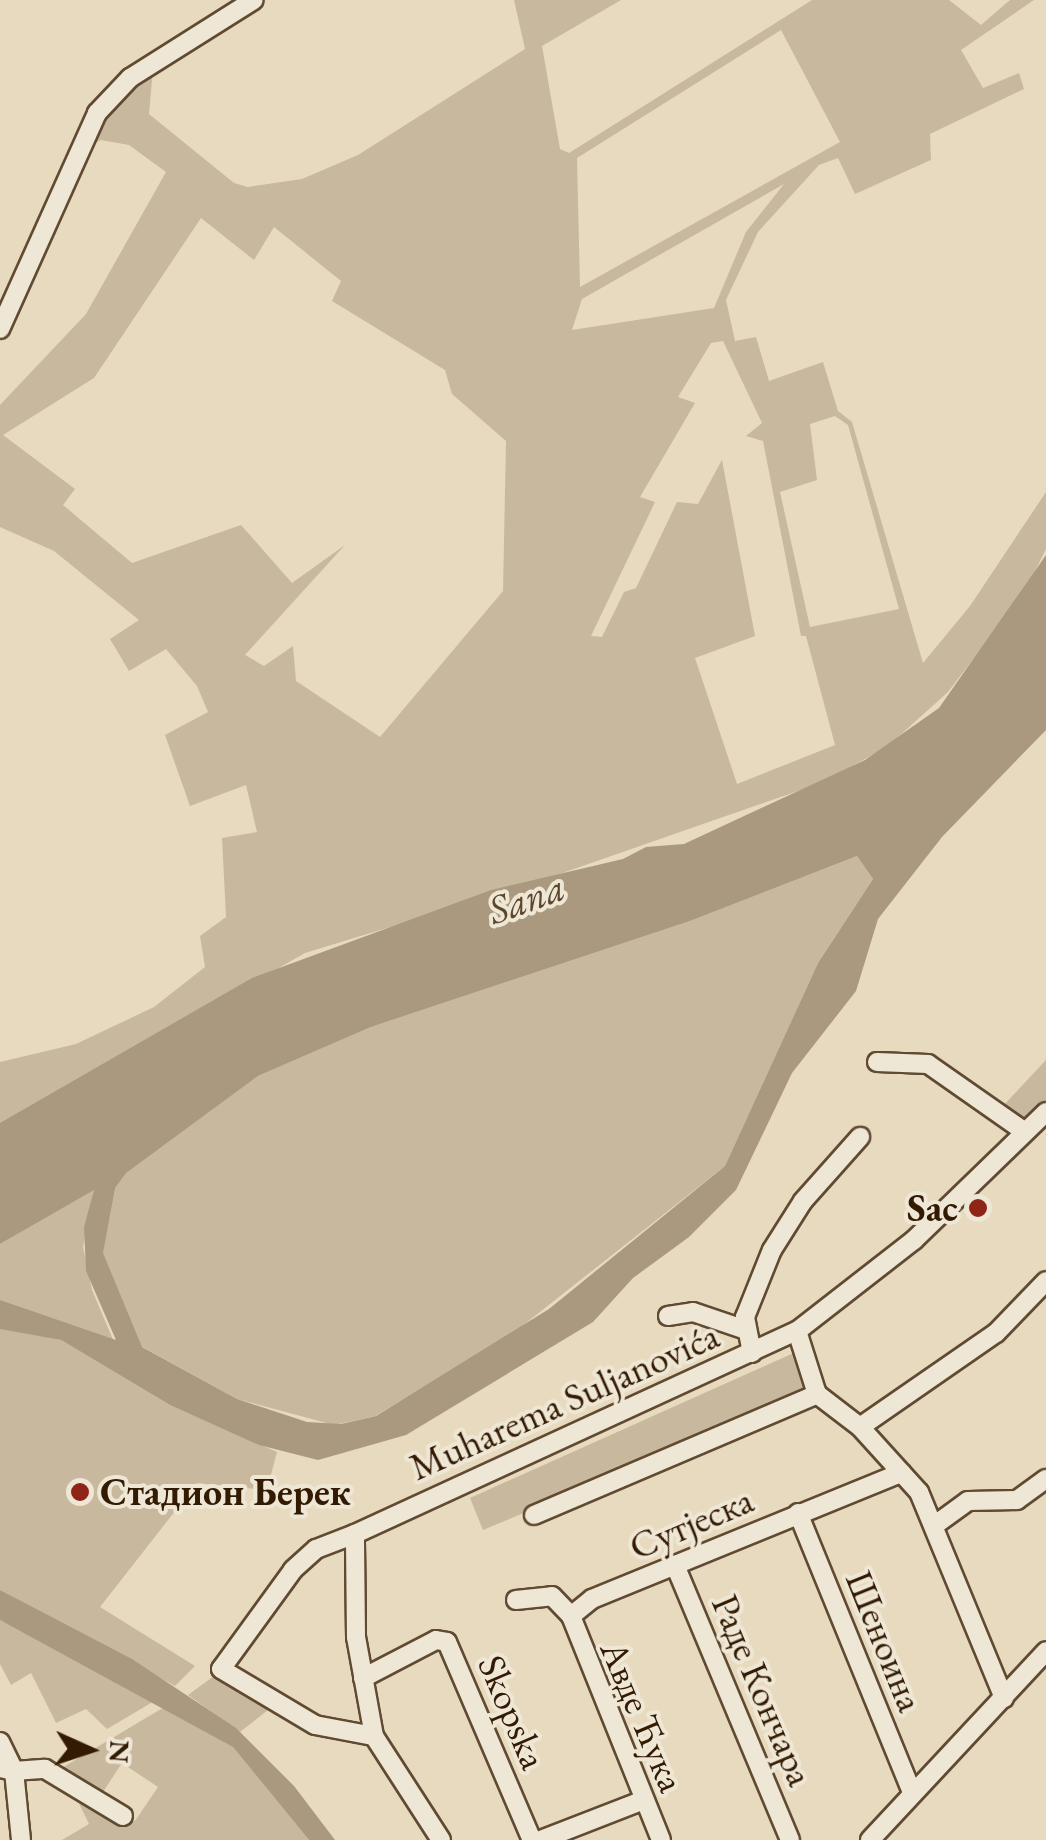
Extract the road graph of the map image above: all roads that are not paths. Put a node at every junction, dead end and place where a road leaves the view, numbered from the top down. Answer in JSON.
{"nodes":[{"id":1,"x":254,"y":0,"type":"edge"},
{"id":2,"x":0,"y":329,"type":"edge"},
{"id":3,"x":876,"y":1062,"type":"dead end"},
{"id":4,"x":1046,"y":1112,"type":"edge"},
{"id":5,"x":1025,"y":1132,"type":"junction"},
{"id":6,"x":860,"y":1138,"type":"dead end"},
{"id":7,"x":1046,"y":1281,"type":"edge"},
{"id":8,"x":668,"y":1316,"type":"dead end"},
{"id":9,"x":743,"y":1329,"type":"junction"},
{"id":10,"x":796,"y":1331,"type":"junction"},
{"id":11,"x":752,"y":1353,"type":"junction"},
{"id":12,"x":817,"y":1394,"type":"junction"},
{"id":13,"x":860,"y":1427,"type":"junction"},
{"id":14,"x":901,"y":1472,"type":"junction"},
{"id":15,"x":1046,"y":1479,"type":"edge"},
{"id":16,"x":798,"y":1514,"type":"junction"},
{"id":17,"x":534,"y":1515,"type":"dead end"},
{"id":18,"x":935,"y":1526,"type":"junction"},
{"id":19,"x":355,"y":1534,"type":"junction"},
{"id":20,"x":675,"y":1564,"type":"junction"},
{"id":21,"x":516,"y":1600,"type":"dead end"},
{"id":22,"x":571,"y":1616,"type":"junction"},
{"id":23,"x":1046,"y":1651,"type":"edge"},
{"id":24,"x":362,"y":1678,"type":"junction"},
{"id":25,"x":1004,"y":1698,"type":"junction"},
{"id":26,"x":374,"y":1736,"type":"junction"},
{"id":27,"x":0,"y":1742,"type":"edge"},
{"id":28,"x":7,"y":1770,"type":"edge"},
{"id":29,"x":912,"y":1793,"type":"junction"},
{"id":30,"x":644,"y":1800,"type":"junction"},
{"id":31,"x":123,"y":1816,"type":"dead end"},
{"id":32,"x":20,"y":1840,"type":"edge"},
{"id":33,"x":441,"y":1840,"type":"edge"},
{"id":34,"x":532,"y":1840,"type":"edge"},
{"id":35,"x":540,"y":1840,"type":"edge"},
{"id":36,"x":661,"y":1840,"type":"edge"},
{"id":37,"x":790,"y":1840,"type":"edge"},
{"id":38,"x":870,"y":1840,"type":"edge"}],
"edges":[{"from":1,"to":2,"type":"street"},
{"from":3,"to":5,"type":"street"},
{"from":4,"to":5,"type":"street","name":"Muharema Suljanovića"},
{"from":5,"to":10,"type":"street","name":"Muharema Suljanovića"},
{"from":6,"to":9,"type":"street"},
{"from":7,"to":13,"type":"street"},
{"from":8,"to":9,"type":"street"},
{"from":9,"to":11,"type":"street"},
{"from":10,"to":11,"type":"street","name":"Muharema Suljanovića"},
{"from":10,"to":12,"type":"street"},
{"from":11,"to":19,"type":"street","name":"Muharema Suljanovića"},
{"from":12,"to":13,"type":"street"},
{"from":12,"to":17,"type":"street"},
{"from":13,"to":14,"type":"street"},
{"from":14,"to":16,"type":"street","name":"Сутјеска"},
{"from":14,"to":18,"type":"street"},
{"from":15,"to":18,"type":"street"},
{"from":16,"to":20,"type":"street","name":"Сутјеска"},
{"from":16,"to":29,"type":"street","name":"Шеноина"},
{"from":18,"to":25,"type":"street"},
{"from":19,"to":24,"type":"street"},
{"from":19,"to":26,"type":"street","name":"Muharema Suljanovića"},
{"from":20,"to":22,"type":"street","name":"Сутјеска"},
{"from":20,"to":37,"type":"street","name":"Раде Кончара"},
{"from":21,"to":22,"type":"street"},
{"from":22,"to":30,"type":"street","name":"Авде Ћука"},
{"from":23,"to":25,"type":"street"},
{"from":24,"to":26,"type":"street"},
{"from":24,"to":34,"type":"street","name":"Skopska"},
{"from":25,"to":29,"type":"street"},
{"from":26,"to":33,"type":"street"},
{"from":27,"to":28,"type":"street"},
{"from":28,"to":31,"type":"street"},
{"from":28,"to":32,"type":"street"},
{"from":29,"to":38,"type":"street"},
{"from":30,"to":35,"type":"street"},
{"from":30,"to":36,"type":"street","name":"Авде Ћука"}]}
